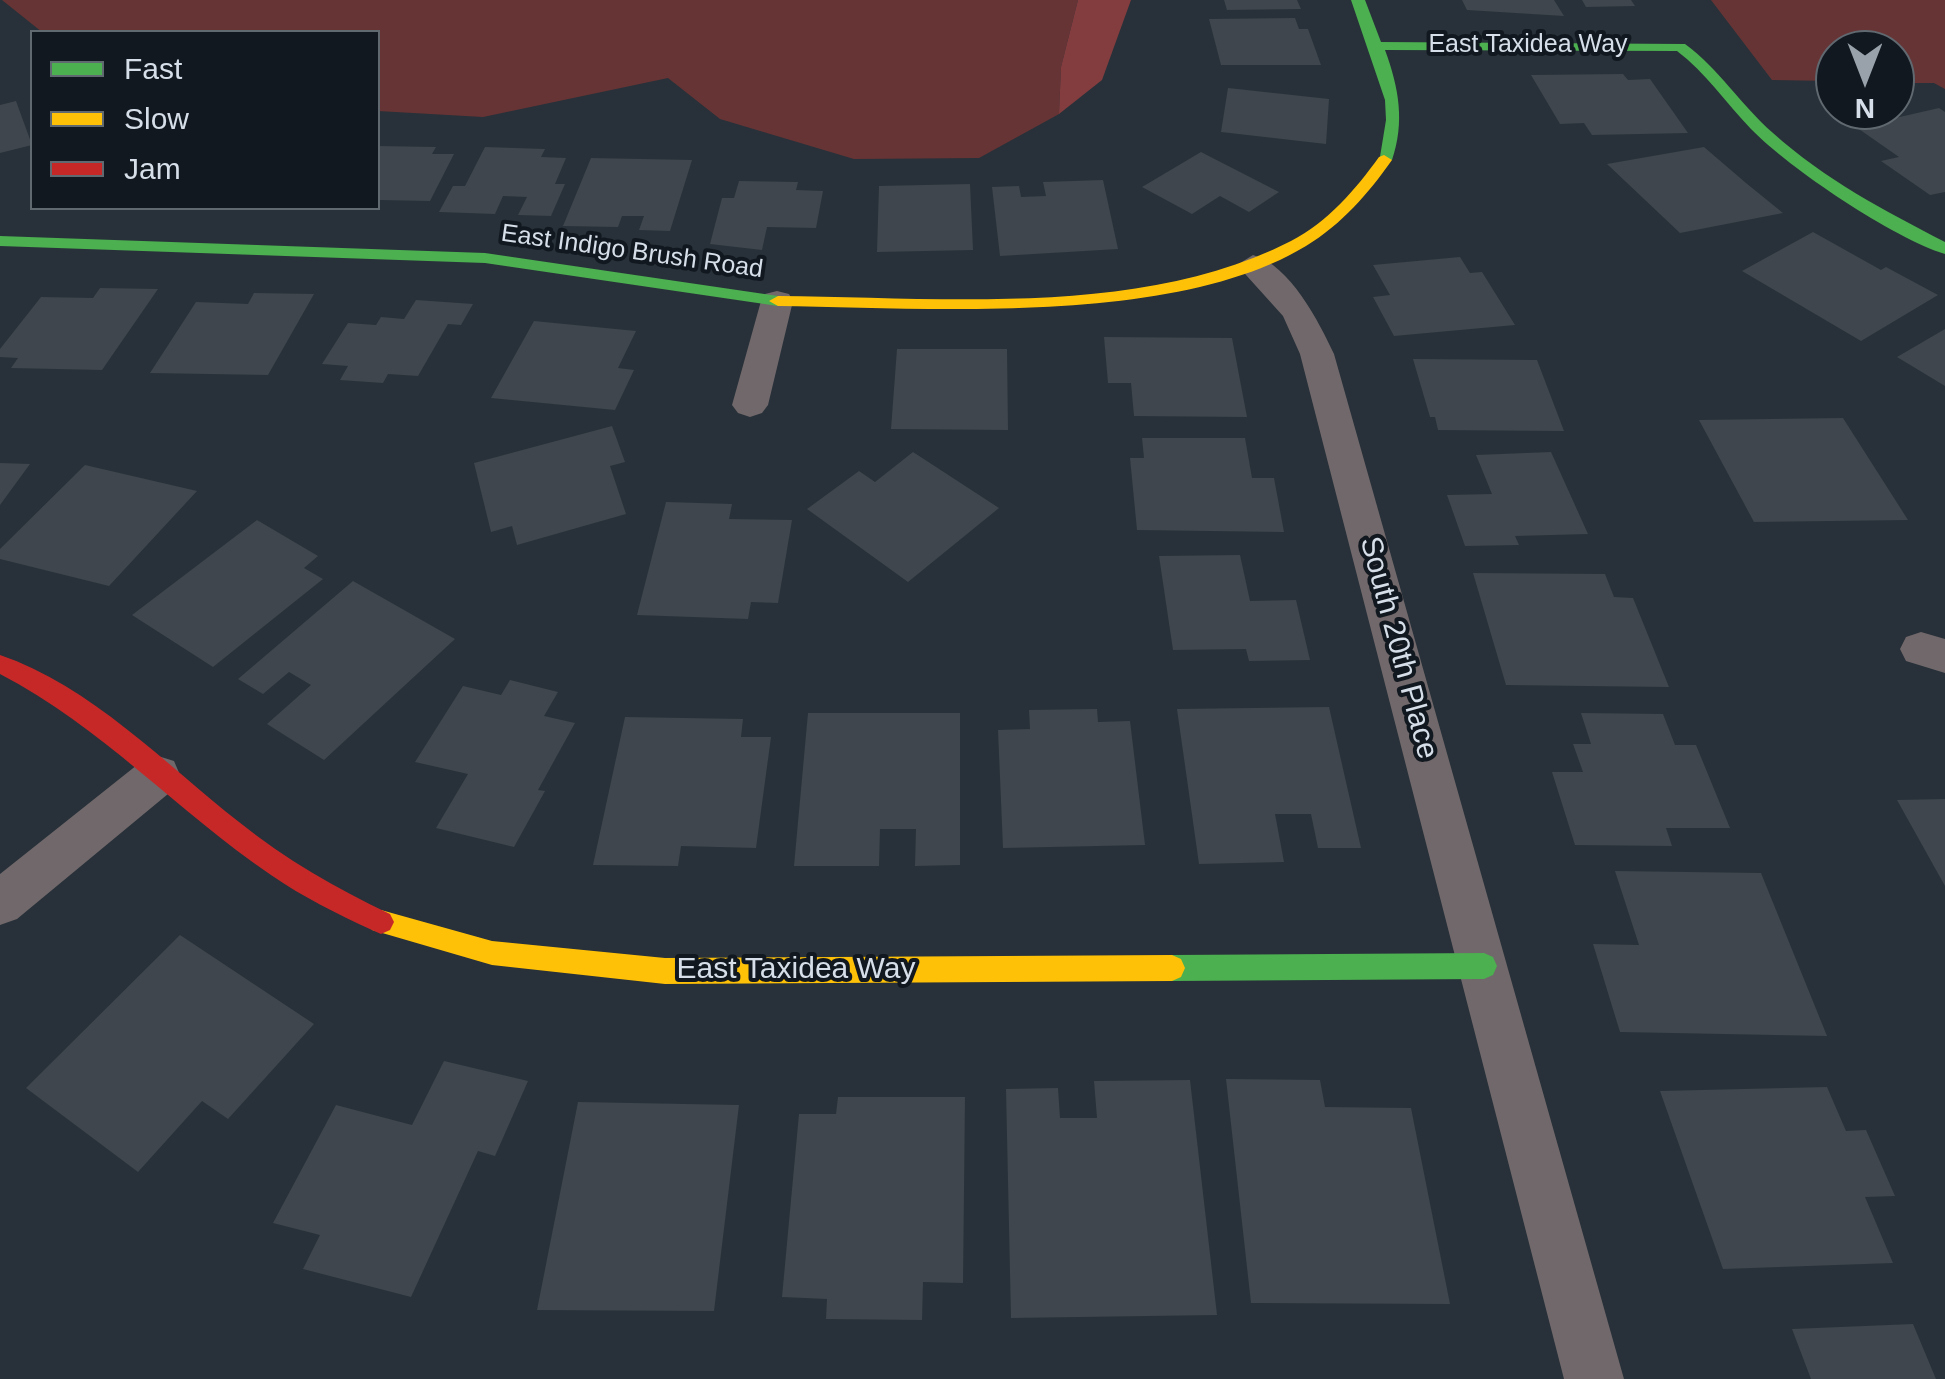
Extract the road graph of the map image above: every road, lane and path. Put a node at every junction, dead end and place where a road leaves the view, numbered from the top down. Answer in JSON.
{"nodes":[{"id":1,"x":1358,"y":0,"type":"edge"},
{"id":2,"x":1376,"y":46,"type":"junction"},
{"id":3,"x":0,"y":241,"type":"edge"},
{"id":4,"x":1945,"y":249,"type":"edge"},
{"id":5,"x":1252,"y":266,"type":"junction"},
{"id":6,"x":777,"y":301,"type":"junction"},
{"id":7,"x":750,"y":405,"type":"dead end"},
{"id":8,"x":0,"y":664,"type":"edge"},
{"id":9,"x":158,"y":775,"type":"junction"},
{"id":10,"x":0,"y":903,"type":"edge"},
{"id":11,"x":1484,"y":966,"type":"junction"},
{"id":12,"x":1594,"y":1379,"type":"edge"}],
"edges":[{"from":1,"to":2,"type":"street"},
{"from":2,"to":4,"type":"street","name":"East Taxidea Way"},
{"from":2,"to":5,"type":"street"},
{"from":3,"to":6,"type":"street","name":"East Indigo Brush Road"},
{"from":5,"to":6,"type":"street","name":"East Indigo Brush Road"},
{"from":5,"to":11,"type":"street","name":"South 20th Place"},
{"from":6,"to":7,"type":"street"},
{"from":8,"to":9,"type":"street","name":"East Taxidea Way"},
{"from":9,"to":10,"type":"street"},
{"from":9,"to":11,"type":"street","name":"East Taxidea Way"},
{"from":11,"to":12,"type":"street","name":"South 20th Place"}]}
